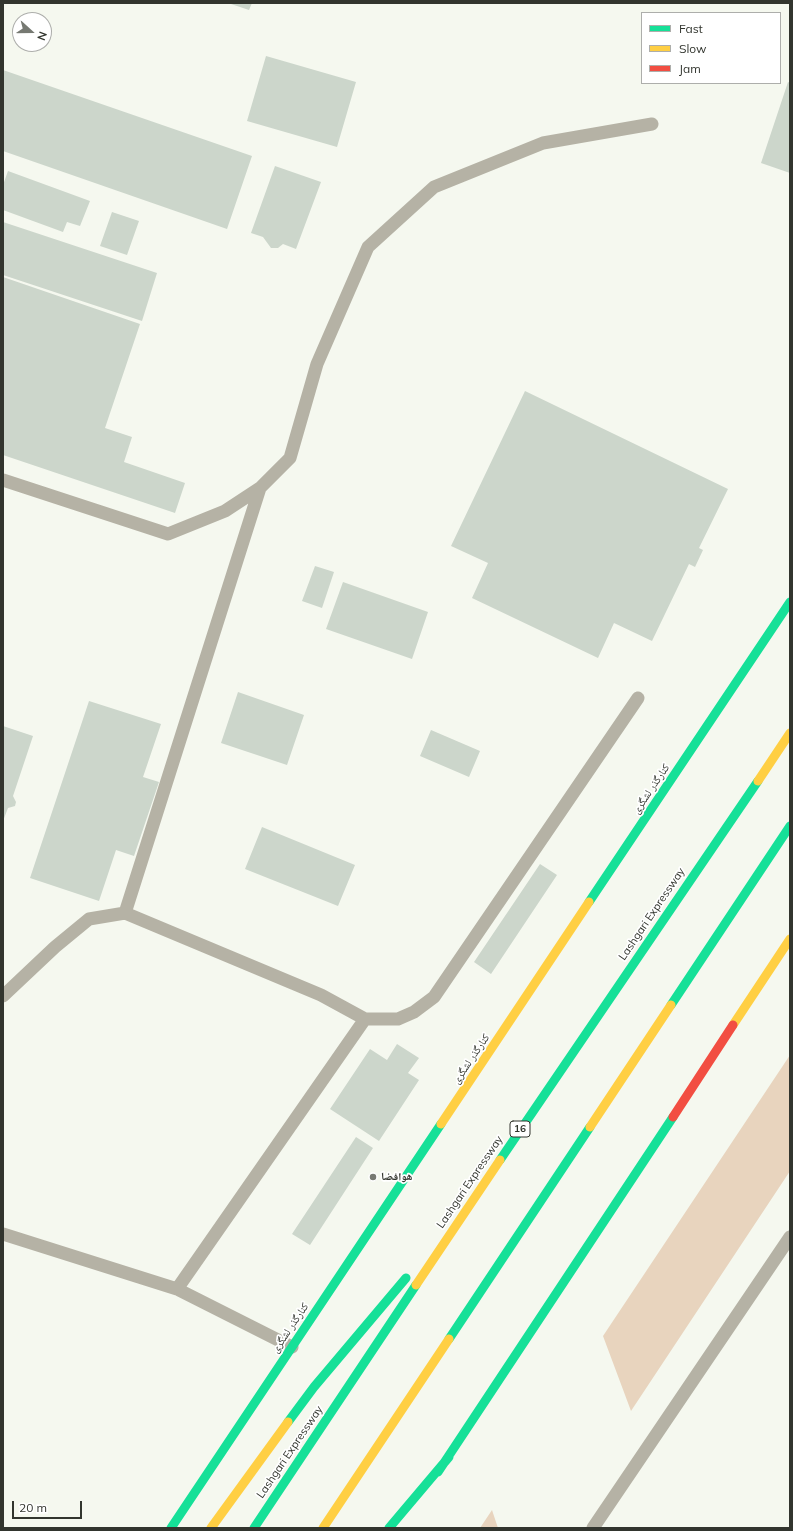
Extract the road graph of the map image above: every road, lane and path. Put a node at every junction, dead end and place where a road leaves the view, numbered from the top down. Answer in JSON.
{"nodes":[{"id":1,"x":652,"y":124,"type":"dead end"},
{"id":2,"x":3,"y":480,"type":"edge"},
{"id":3,"x":260,"y":488,"type":"junction"},
{"id":4,"x":790,"y":602,"type":"edge"},
{"id":5,"x":638,"y":698,"type":"dead end"},
{"id":6,"x":790,"y":733,"type":"edge"},
{"id":7,"x":790,"y":826,"type":"edge"},
{"id":8,"x":124,"y":913,"type":"junction"},
{"id":9,"x":790,"y":939,"type":"edge"},
{"id":10,"x":3,"y":996,"type":"edge"},
{"id":11,"x":365,"y":1018,"type":"junction"},
{"id":12,"x":474,"y":1198,"type":"junction"},
{"id":13,"x":3,"y":1234,"type":"edge"},
{"id":14,"x":790,"y":1237,"type":"edge"},
{"id":15,"x":422,"y":1258,"type":"dead end"},
{"id":16,"x":412,"y":1271,"type":"dead end"},
{"id":17,"x":177,"y":1290,"type":"junction"},
{"id":18,"x":292,"y":1347,"type":"junction"},
{"id":19,"x":449,"y":1457,"type":"junction"},
{"id":20,"x":171,"y":1528,"type":"edge"},
{"id":21,"x":211,"y":1528,"type":"edge"},
{"id":22,"x":254,"y":1528,"type":"edge"},
{"id":23,"x":323,"y":1528,"type":"edge"},
{"id":24,"x":389,"y":1528,"type":"edge"},
{"id":25,"x":401,"y":1528,"type":"edge"},
{"id":26,"x":593,"y":1528,"type":"edge"}],
"edges":[{"from":1,"to":3,"type":"lane"},
{"from":2,"to":3,"type":"lane"},
{"from":3,"to":8,"type":"lane"},
{"from":4,"to":18,"type":"main road","name":"کنارگذر لشگری"},
{"from":5,"to":11,"type":"lane"},
{"from":6,"to":12,"type":"main road","name":"Lashgari Expressway","number":"16"},
{"from":7,"to":23,"type":"main road"},
{"from":8,"to":10,"type":"lane"},
{"from":8,"to":11,"type":"lane"},
{"from":9,"to":19,"type":"main road"},
{"from":11,"to":17,"type":"lane"},
{"from":12,"to":15,"type":"main road"},
{"from":12,"to":22,"type":"main road","name":"Lashgari Expressway","number":"16"},
{"from":13,"to":17,"type":"lane"},
{"from":14,"to":26,"type":"lane"},
{"from":16,"to":21,"type":"main road"},
{"from":17,"to":18,"type":"lane"},
{"from":18,"to":20,"type":"main road","name":"کنارگذر لشگری"},
{"from":19,"to":24,"type":"main road"},
{"from":19,"to":25,"type":"main road"}]}
